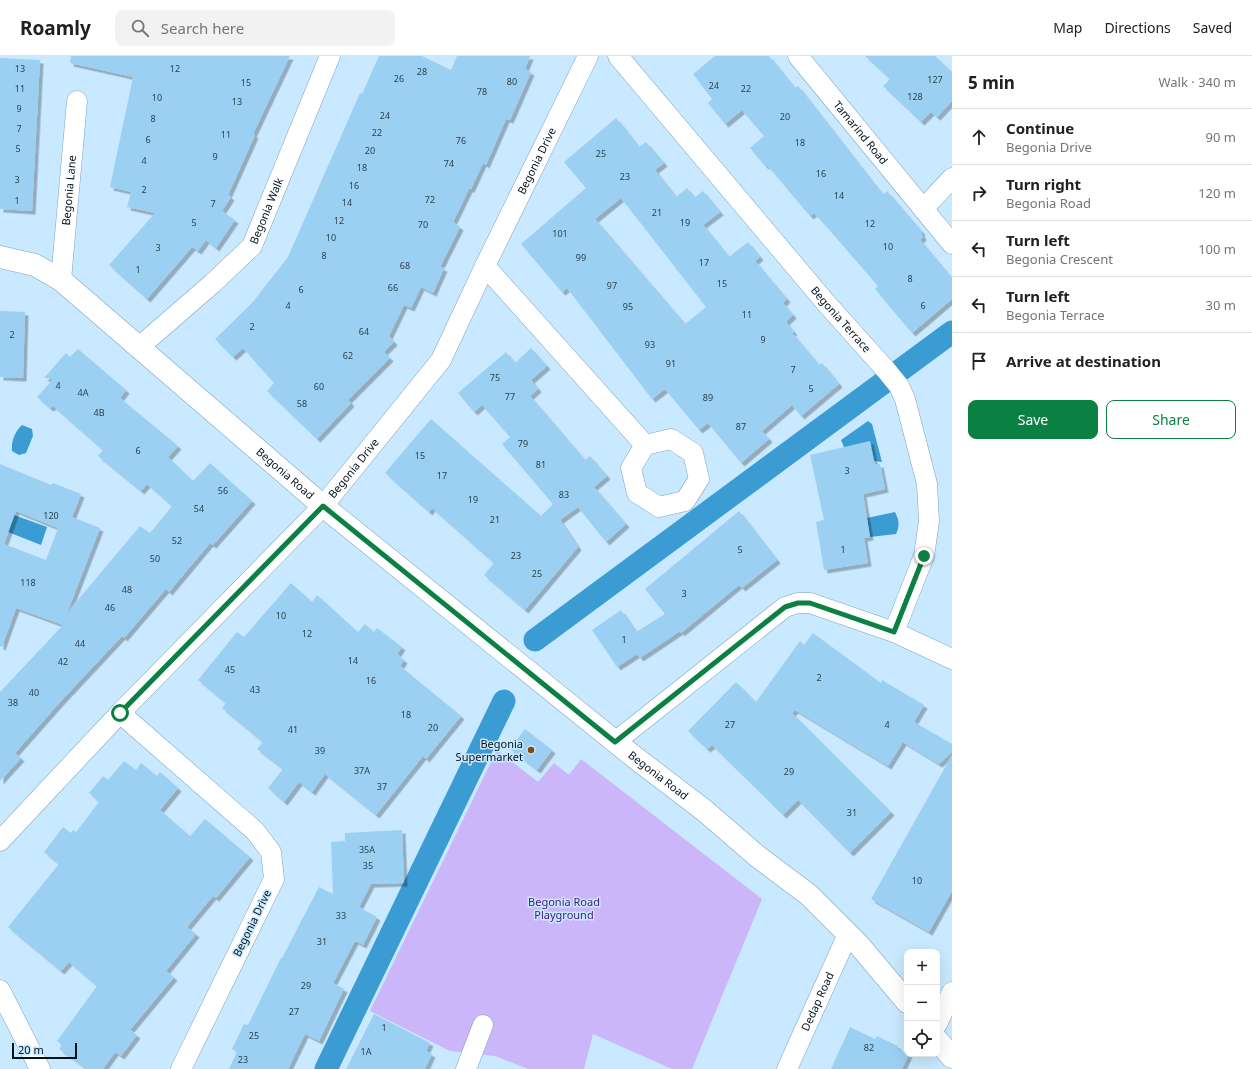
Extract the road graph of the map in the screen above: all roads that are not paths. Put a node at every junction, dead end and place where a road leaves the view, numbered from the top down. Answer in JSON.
{"nodes":[{"id":1,"x":330,"y":56,"type":"edge"},
{"id":2,"x":588,"y":56,"type":"edge"},
{"id":3,"x":618,"y":56,"type":"edge"},
{"id":4,"x":798,"y":56,"type":"edge"},
{"id":5,"x":77,"y":101,"type":"dead end"},
{"id":6,"x":952,"y":178,"type":"edge"},
{"id":7,"x":923,"y":209,"type":"junction"},
{"id":8,"x":952,"y":244,"type":"edge"},
{"id":9,"x":0,"y":257,"type":"edge"},
{"id":10,"x":485,"y":266,"type":"junction"},
{"id":11,"x":61,"y":280,"type":"junction"},
{"id":12,"x":138,"y":348,"type":"junction"},
{"id":13,"x":645,"y":445,"type":"dead end"},
{"id":14,"x":323,"y":506,"type":"junction"},
{"id":15,"x":894,"y":632,"type":"junction"},
{"id":16,"x":952,"y":658,"type":"edge"},
{"id":17,"x":120,"y":713,"type":"junction"},
{"id":18,"x":615,"y":742,"type":"junction"},
{"id":19,"x":0,"y":841,"type":"edge"},
{"id":20,"x":848,"y":934,"type":"junction"},
{"id":21,"x":0,"y":990,"type":"edge"},
{"id":22,"x":952,"y":992,"type":"edge"},
{"id":23,"x":904,"y":998,"type":"edge"},
{"id":24,"x":938,"y":1021,"type":"edge"},
{"id":25,"x":483,"y":1025,"type":"dead end"},
{"id":26,"x":940,"y":1043,"type":"edge"},
{"id":27,"x":952,"y":1057,"type":"edge"},
{"id":28,"x":40,"y":1069,"type":"edge"},
{"id":29,"x":180,"y":1069,"type":"edge"},
{"id":30,"x":466,"y":1069,"type":"edge"},
{"id":31,"x":787,"y":1069,"type":"edge"}],
"edges":[{"from":1,"to":12,"type":"street","name":"Begonia Walk"},
{"from":2,"to":10,"type":"street","name":"Begonia Drive"},
{"from":3,"to":15,"type":"street","name":"Begonia Terrace"},
{"from":4,"to":7,"type":"street","name":"Tamarind Road"},
{"from":5,"to":11,"type":"street","name":"Begonia Lane"},
{"from":6,"to":7,"type":"street"},
{"from":7,"to":8,"type":"street","name":"Tamarind Road"},
{"from":9,"to":11,"type":"street","name":"Begonia Road"},
{"from":10,"to":13,"type":"street"},
{"from":10,"to":14,"type":"street","name":"Begonia Drive"},
{"from":11,"to":12,"type":"street","name":"Begonia Road"},
{"from":12,"to":14,"type":"street","name":"Begonia Road"},
{"from":14,"to":17,"type":"street","name":"Begonia Drive"},
{"from":14,"to":18,"type":"street","name":"Begonia Road"},
{"from":15,"to":16,"type":"street"},
{"from":15,"to":18,"type":"street"},
{"from":17,"to":19,"type":"street","name":"Begonia Drive"},
{"from":17,"to":29,"type":"street","name":"Begonia Drive"},
{"from":18,"to":20,"type":"street","name":"Begonia Road"},
{"from":20,"to":23,"type":"street","name":"Begonia Road"},
{"from":20,"to":31,"type":"street","name":"Dedap Road"},
{"from":21,"to":28,"type":"street"},
{"from":22,"to":24,"type":"street"},
{"from":25,"to":30,"type":"street"},
{"from":26,"to":27,"type":"street"}]}
